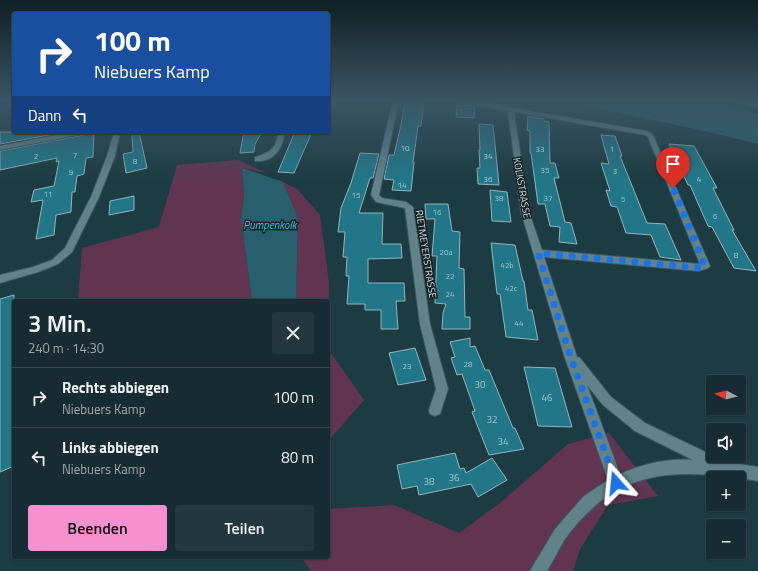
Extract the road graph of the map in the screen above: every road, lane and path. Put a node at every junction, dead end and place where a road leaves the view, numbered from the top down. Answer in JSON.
{"nodes":[{"id":1,"x":390,"y":127,"type":"edge"},
{"id":2,"x":513,"y":127,"type":"edge"},
{"id":3,"x":607,"y":127,"type":"edge"},
{"id":4,"x":73,"y":134,"type":"edge"},
{"id":5,"x":116,"y":134,"type":"edge"},
{"id":6,"x":281,"y":134,"type":"edge"},
{"id":7,"x":0,"y":148,"type":"edge"},
{"id":8,"x":258,"y":159,"type":"dead end"},
{"id":9,"x":538,"y":253,"type":"junction"},
{"id":10,"x":0,"y":279,"type":"edge"},
{"id":11,"x":570,"y":355,"type":"junction"},
{"id":12,"x":435,"y":410,"type":"dead end"},
{"id":13,"x":726,"y":469,"type":"junction"},
{"id":14,"x":758,"y":474,"type":"edge"},
{"id":15,"x":616,"y":483,"type":"junction"},
{"id":16,"x":538,"y":571,"type":"edge"}],
"edges":[{"from":1,"to":12,"type":"street","name":"RIETMEYERSTRASSE"},
{"from":2,"to":9,"type":"street","name":"KOLKSTRASSE"},
{"from":3,"to":9,"type":"street"},
{"from":4,"to":7,"type":"street"},
{"from":5,"to":10,"type":"street"},
{"from":6,"to":8,"type":"street"},
{"from":9,"to":11,"type":"street","name":"KOLKSTRASSE"},
{"from":11,"to":13,"type":"street","name":"KOLKSTRASSE"},
{"from":11,"to":15,"type":"street","name":"KOLKSTRASSE"},
{"from":13,"to":14,"type":"street"},
{"from":13,"to":15,"type":"street"},
{"from":15,"to":16,"type":"street"}]}
